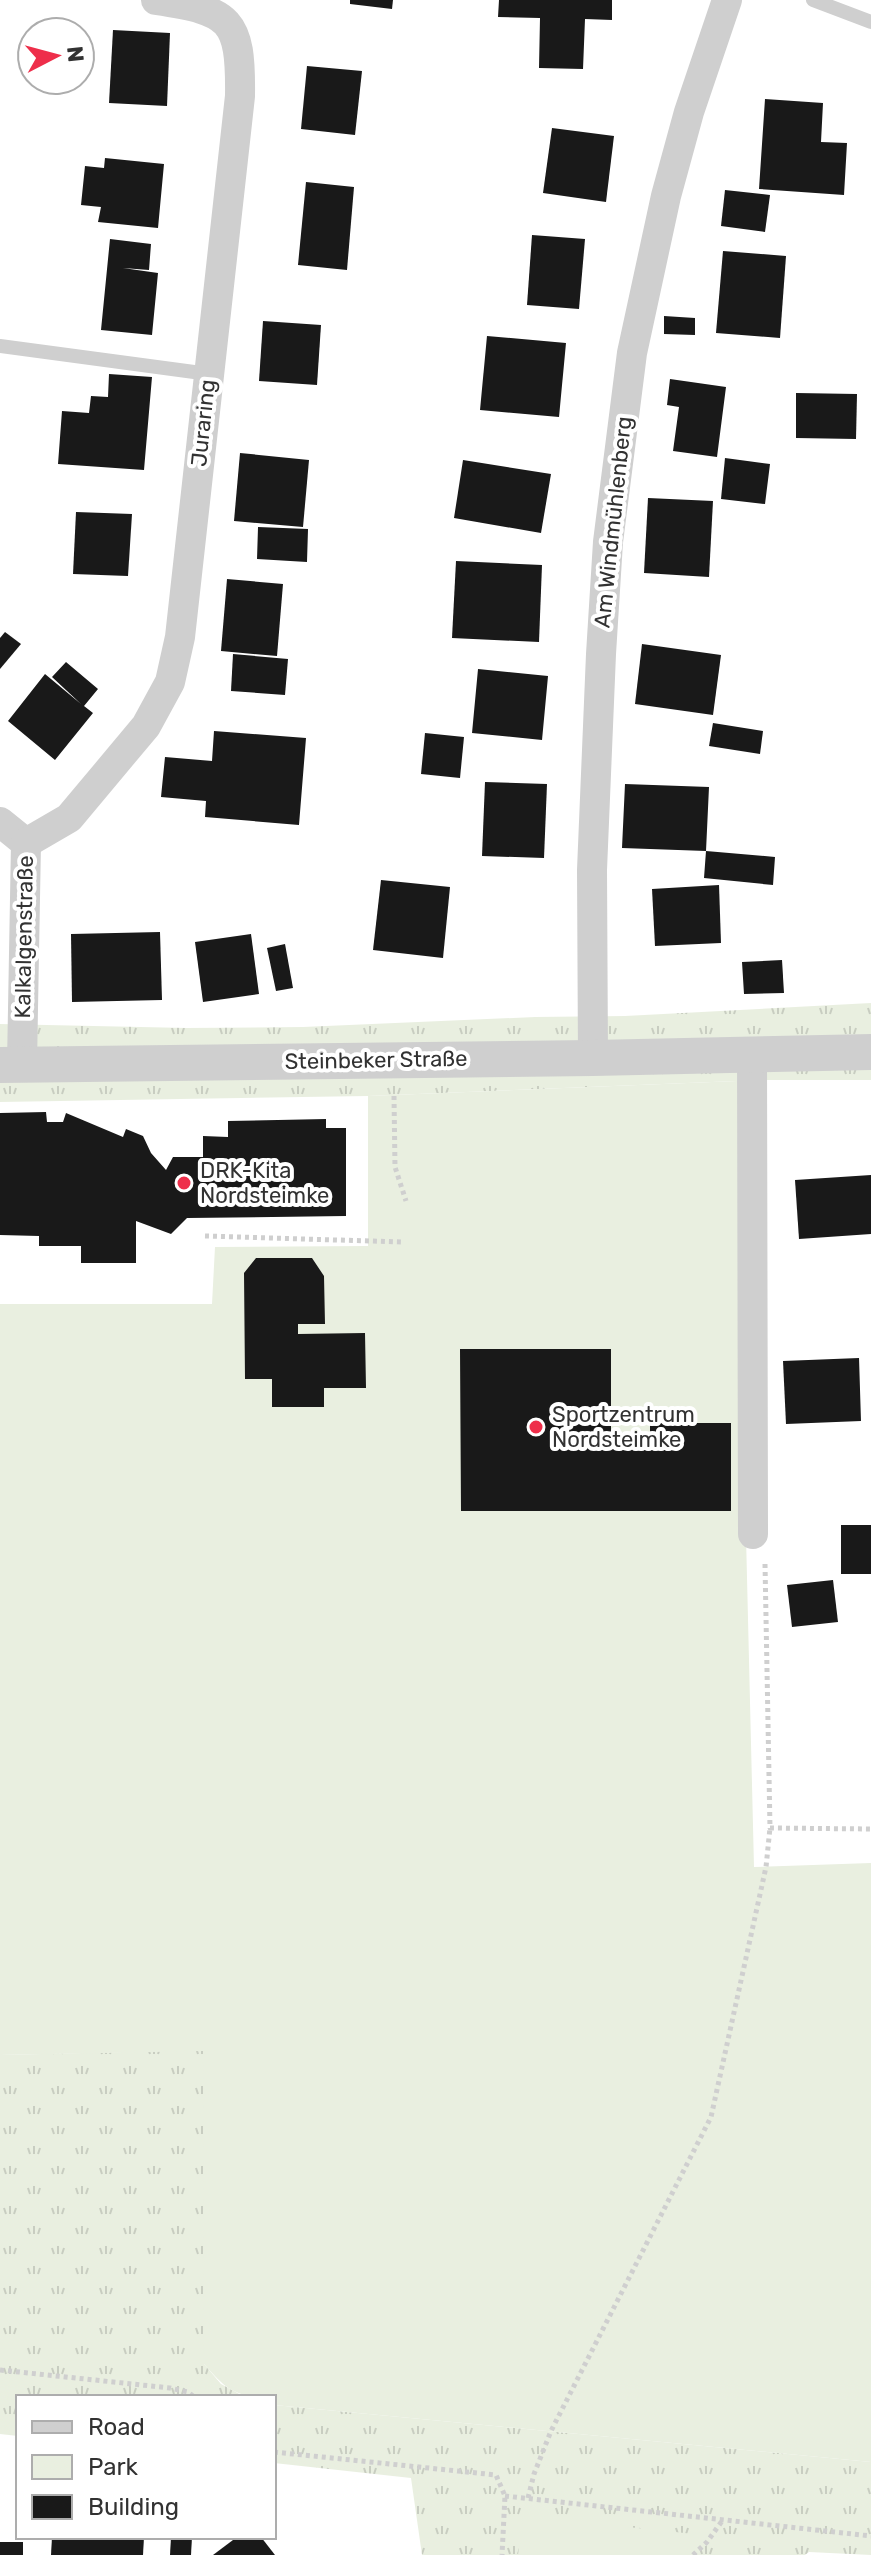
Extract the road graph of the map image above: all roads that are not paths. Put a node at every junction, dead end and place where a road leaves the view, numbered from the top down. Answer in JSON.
{"nodes":[{"id":1,"x":156,"y":0,"type":"edge"},
{"id":2,"x":727,"y":0,"type":"edge"},
{"id":3,"x":813,"y":0,"type":"edge"},
{"id":4,"x":871,"y":22,"type":"edge"},
{"id":5,"x":0,"y":346,"type":"edge"},
{"id":6,"x":209,"y":374,"type":"junction"},
{"id":7,"x":0,"y":822,"type":"edge"},
{"id":8,"x":26,"y":843,"type":"junction"},
{"id":9,"x":871,"y":1052,"type":"edge"},
{"id":10,"x":752,"y":1053,"type":"junction"},
{"id":11,"x":593,"y":1058,"type":"junction"},
{"id":12,"x":11,"y":1064,"type":"edge"},
{"id":13,"x":753,"y":1534,"type":"road end"}],
"edges":[{"from":1,"to":6,"type":"street","name":"Juraring"},
{"from":2,"to":11,"type":"street","name":"Am Windmühlenberg"},
{"from":3,"to":4,"type":"lane"},
{"from":5,"to":6,"type":"lane"},
{"from":6,"to":8,"type":"street","name":"Juraring"},
{"from":7,"to":8,"type":"street","name":"Kalkalgenstraße"},
{"from":8,"to":12,"type":"street","name":"Kalkalgenstraße"},
{"from":9,"to":10,"type":"street","name":"Steinbeker Straße"},
{"from":10,"to":11,"type":"street","name":"Steinbeker Straße"},
{"from":10,"to":13,"type":"street"},
{"from":11,"to":12,"type":"street","name":"Steinbeker Straße"}]}
